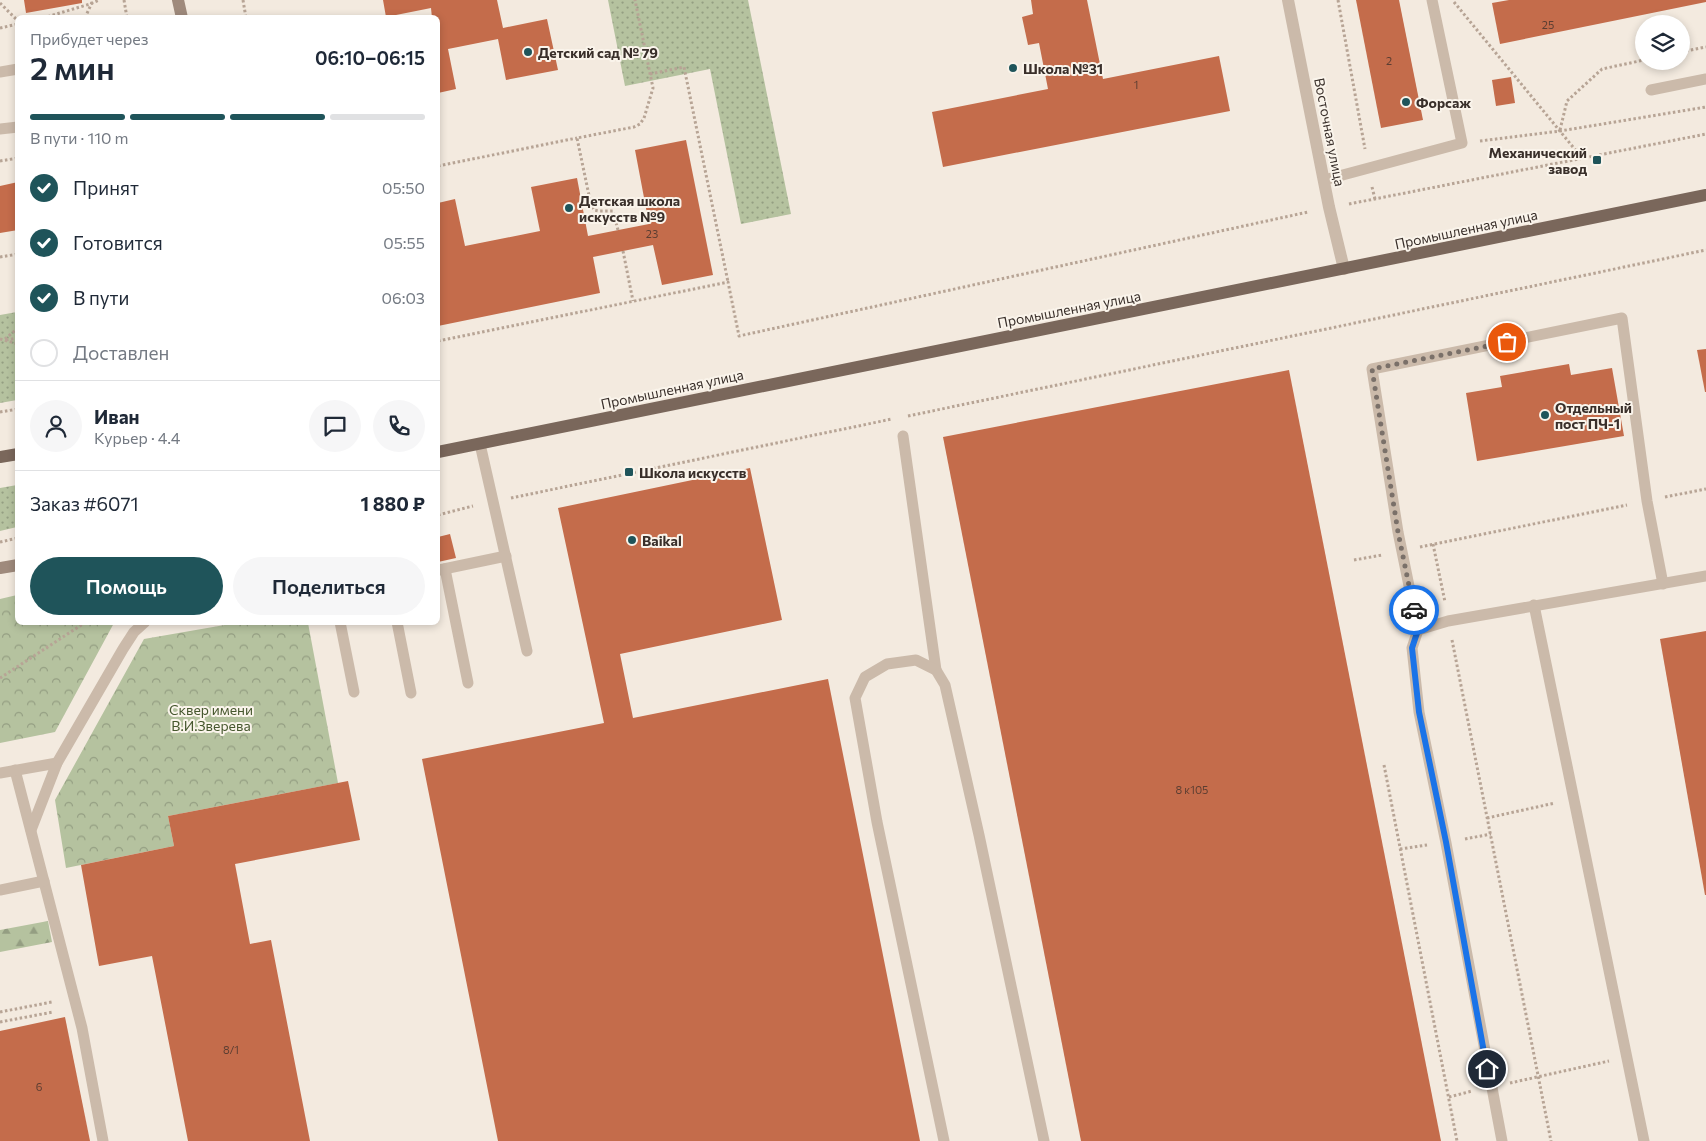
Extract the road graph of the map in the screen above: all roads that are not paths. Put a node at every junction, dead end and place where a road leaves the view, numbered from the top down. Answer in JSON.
{"nodes":[{"id":1,"x":178,"y":0,"type":"edge"},
{"id":2,"x":1288,"y":0,"type":"edge"},
{"id":3,"x":1432,"y":0,"type":"edge"},
{"id":4,"x":181,"y":15,"type":"edge"},
{"id":5,"x":15,"y":70,"type":"edge"},
{"id":6,"x":0,"y":72,"type":"edge"},
{"id":7,"x":1706,"y":79,"type":"edge"},
{"id":8,"x":1651,"y":90,"type":"dead end"},
{"id":9,"x":15,"y":127,"type":"edge"},
{"id":10,"x":0,"y":129,"type":"edge"},
{"id":11,"x":1324,"y":180,"type":"junction"},
{"id":12,"x":1706,"y":195,"type":"edge"},
{"id":13,"x":1344,"y":269,"type":"junction"},
{"id":14,"x":902,"y":436,"type":"dead end"},
{"id":15,"x":480,"y":444,"type":"junction"},
{"id":16,"x":440,"y":452,"type":"edge"},
{"id":17,"x":15,"y":454,"type":"edge"},
{"id":18,"x":0,"y":457,"type":"edge"},
{"id":19,"x":506,"y":556,"type":"junction"},
{"id":20,"x":15,"y":566,"type":"edge"},
{"id":21,"x":0,"y":568,"type":"edge"},
{"id":22,"x":441,"y":570,"type":"edge"},
{"id":23,"x":1706,"y":576,"type":"edge"},
{"id":24,"x":1663,"y":584,"type":"junction"},
{"id":25,"x":1534,"y":605,"type":"junction"},
{"id":26,"x":142,"y":625,"type":"edge"},
{"id":27,"x":341,"y":625,"type":"edge"},
{"id":28,"x":398,"y":625,"type":"edge"},
{"id":29,"x":1418,"y":630,"type":"junction"},
{"id":30,"x":527,"y":651,"type":"dead end"},
{"id":31,"x":936,"y":670,"type":"junction"},
{"id":32,"x":468,"y":683,"type":"dead end"},
{"id":33,"x":354,"y":692,"type":"dead end"},
{"id":34,"x":411,"y":693,"type":"dead end"},
{"id":35,"x":58,"y":763,"type":"junction"},
{"id":36,"x":14,"y":770,"type":"junction"},
{"id":37,"x":0,"y":773,"type":"edge"},
{"id":38,"x":31,"y":830,"type":"junction"},
{"id":39,"x":44,"y":881,"type":"junction"},
{"id":40,"x":0,"y":890,"type":"edge"},
{"id":41,"x":103,"y":1141,"type":"edge"},
{"id":42,"x":944,"y":1141,"type":"edge"},
{"id":43,"x":1044,"y":1141,"type":"edge"},
{"id":44,"x":1502,"y":1141,"type":"edge"},
{"id":45,"x":1644,"y":1141,"type":"edge"}],
"edges":[{"from":1,"to":4,"type":"main road"},
{"from":2,"to":11,"type":"street","name":"Восточная улица"},
{"from":3,"to":11,"type":"lane"},
{"from":5,"to":6,"type":"lane"},
{"from":7,"to":8,"type":"lane"},
{"from":9,"to":10,"type":"lane"},
{"from":11,"to":13,"type":"street","name":"Восточная улица"},
{"from":12,"to":13,"type":"main road","name":"Промышленная улица"},
{"from":13,"to":15,"type":"main road","name":"Промышленная улица"},
{"from":14,"to":31,"type":"lane"},
{"from":15,"to":16,"type":"main road","name":"Промышленная улица"},
{"from":15,"to":19,"type":"lane"},
{"from":17,"to":18,"type":"main road"},
{"from":19,"to":22,"type":"lane"},
{"from":19,"to":30,"type":"lane"},
{"from":20,"to":21,"type":"main road"},
{"from":22,"to":32,"type":"lane"},
{"from":23,"to":24,"type":"lane"},
{"from":24,"to":25,"type":"lane"},
{"from":24,"to":29,"type":"lane"},
{"from":25,"to":29,"type":"lane"},
{"from":25,"to":45,"type":"lane"},
{"from":26,"to":35,"type":"lane"},
{"from":27,"to":33,"type":"lane"},
{"from":28,"to":34,"type":"lane"},
{"from":29,"to":44,"type":"lane"},
{"from":31,"to":42,"type":"lane"},
{"from":31,"to":43,"type":"lane"},
{"from":35,"to":36,"type":"lane"},
{"from":35,"to":38,"type":"lane"},
{"from":36,"to":37,"type":"lane"},
{"from":36,"to":38,"type":"lane"},
{"from":38,"to":39,"type":"lane"},
{"from":39,"to":40,"type":"lane"},
{"from":39,"to":41,"type":"lane"}]}
